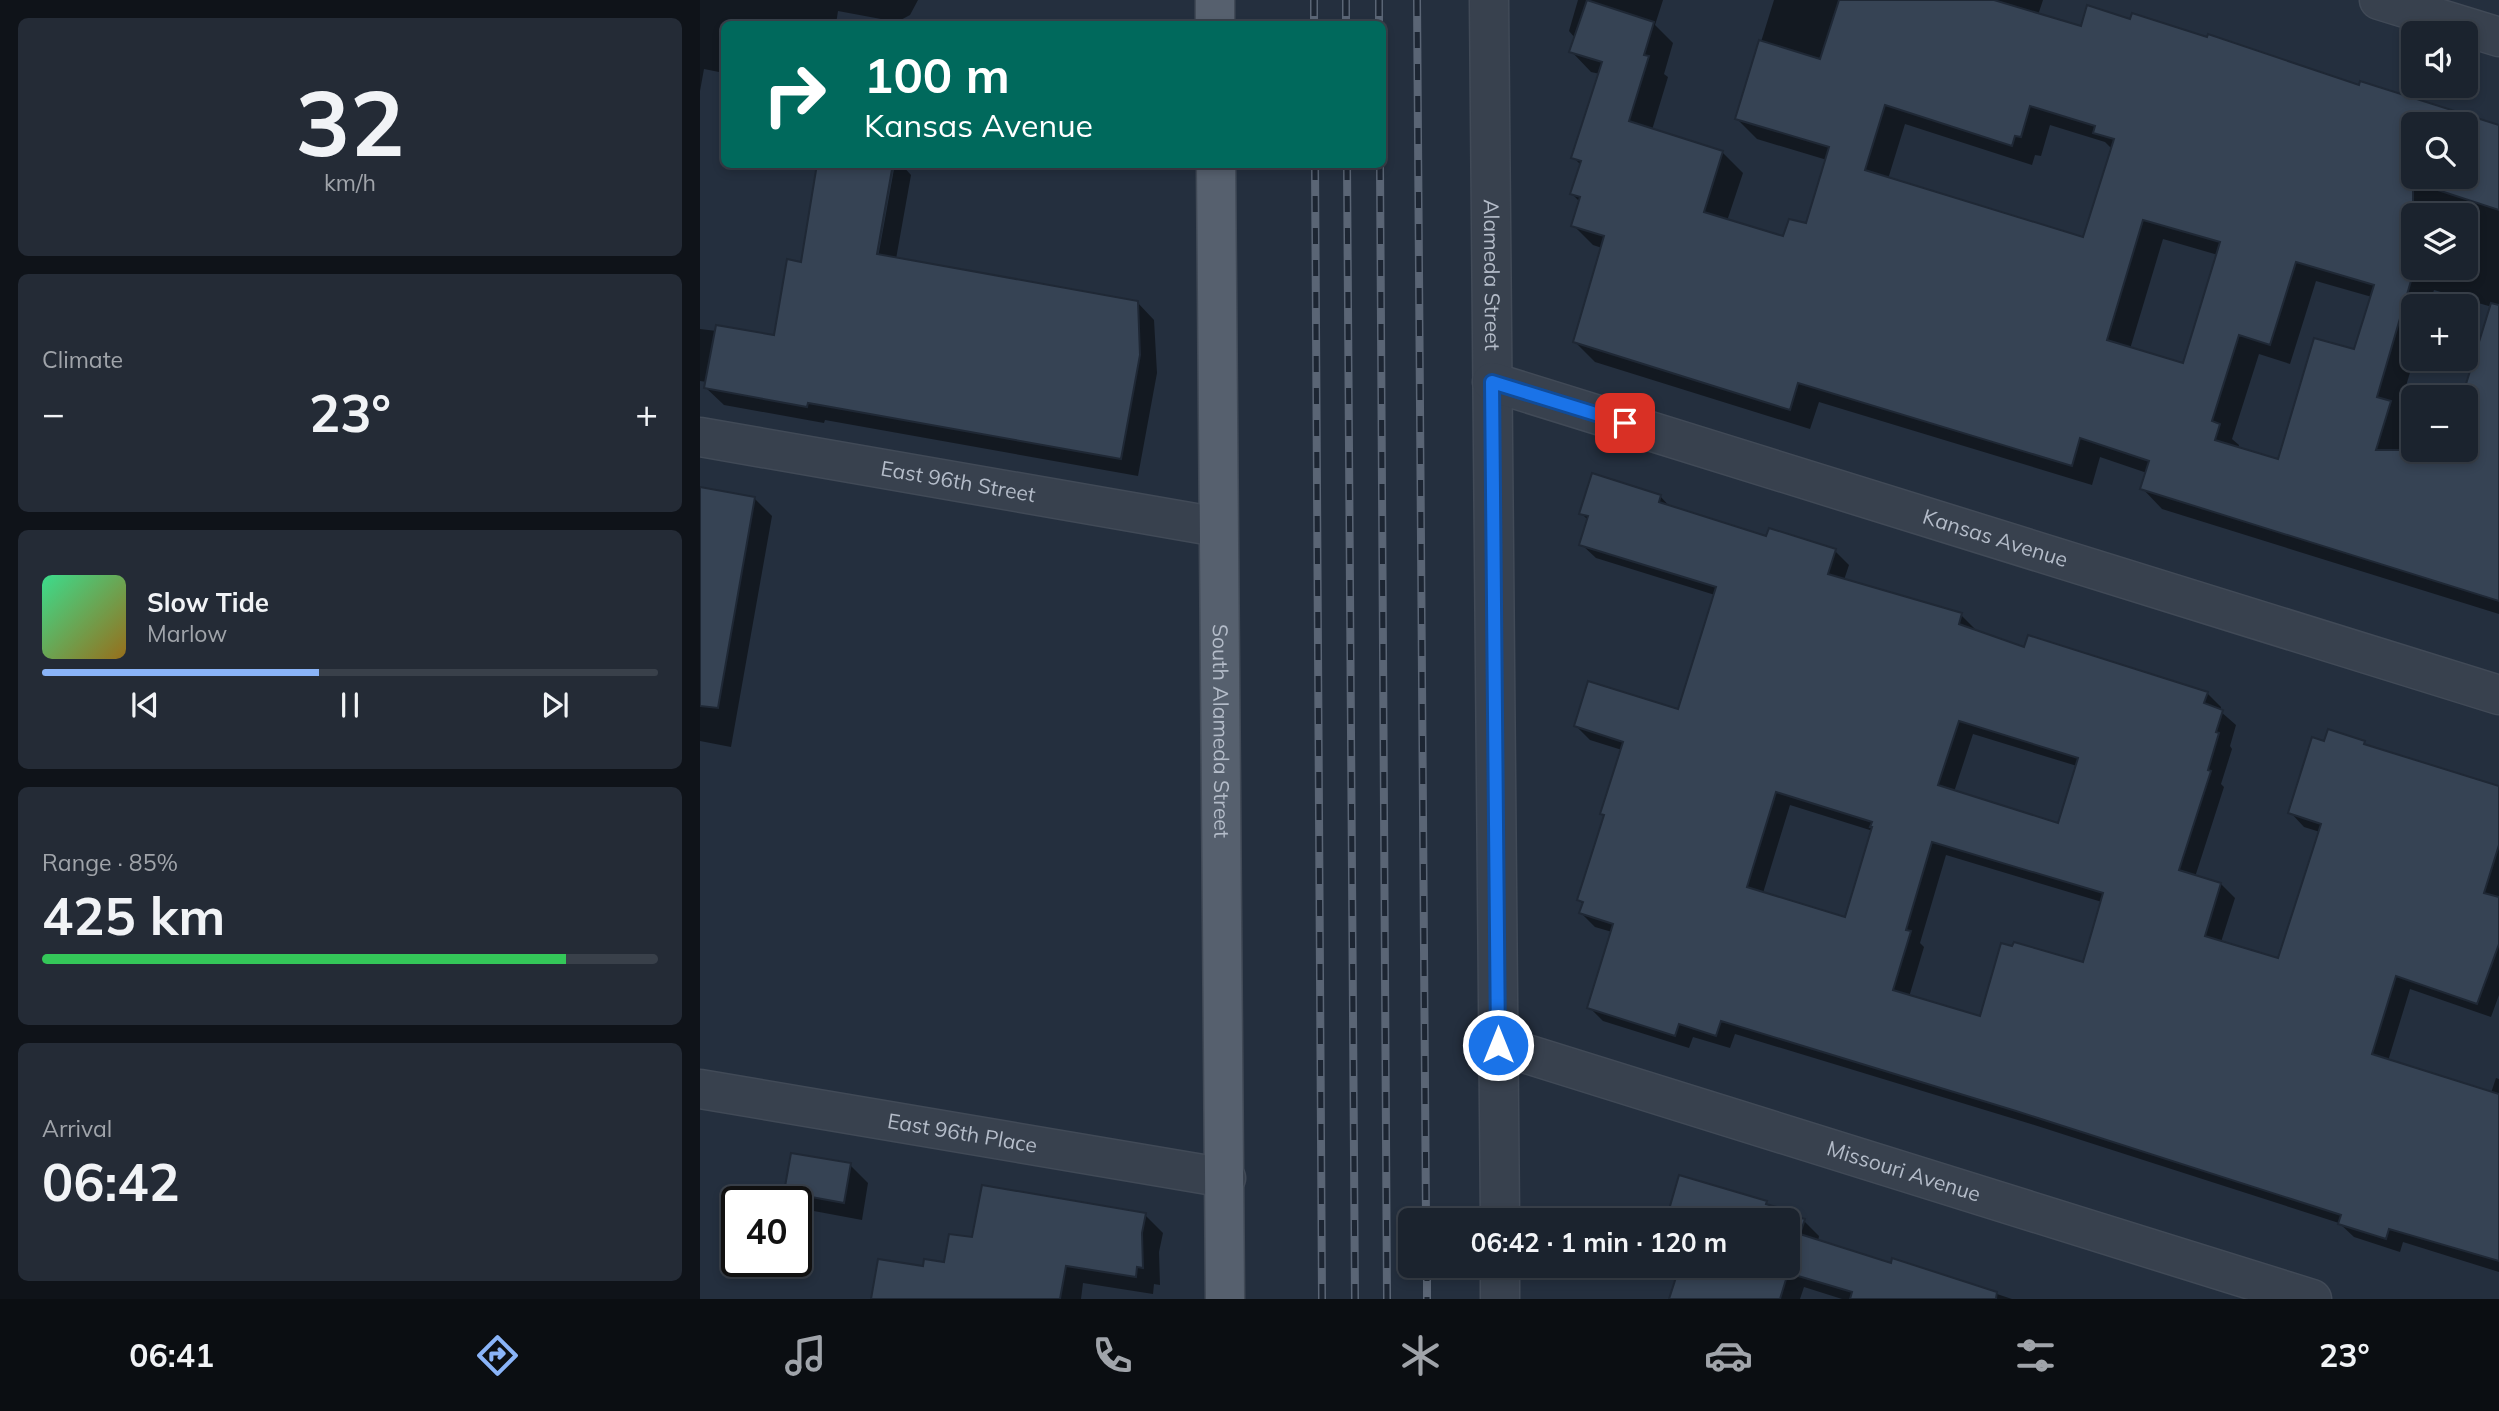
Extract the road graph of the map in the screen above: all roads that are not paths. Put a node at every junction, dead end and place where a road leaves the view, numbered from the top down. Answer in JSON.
{"nodes":[{"id":1,"x":1215,"y":0,"type":"edge"},
{"id":2,"x":1489,"y":0,"type":"edge"},
{"id":3,"x":2379,"y":0,"type":"edge"},
{"id":4,"x":1215,"y":21,"type":"edge"},
{"id":5,"x":2499,"y":37,"type":"edge"},
{"id":6,"x":1216,"y":168,"type":"edge"},
{"id":7,"x":1492,"y":382,"type":"junction"},
{"id":8,"x":700,"y":437,"type":"edge"},
{"id":9,"x":1218,"y":527,"type":"junction"},
{"id":10,"x":2499,"y":695,"type":"edge"},
{"id":11,"x":1498,"y":1045,"type":"junction"},
{"id":12,"x":700,"y":1089,"type":"edge"},
{"id":13,"x":1226,"y":1178,"type":"junction"},
{"id":14,"x":1500,"y":1208,"type":"edge"},
{"id":15,"x":1500,"y":1278,"type":"edge"},
{"id":16,"x":1225,"y":1299,"type":"edge"},
{"id":17,"x":1500,"y":1299,"type":"edge"},
{"id":18,"x":2312,"y":1299,"type":"edge"}],
"edges":[{"from":1,"to":4,"type":"main road"},
{"from":2,"to":7,"type":"street","name":"Alameda Street"},
{"from":3,"to":5,"type":"street"},
{"from":6,"to":9,"type":"main road","name":"South Alameda Street"},
{"from":7,"to":10,"type":"street","name":"Kansas Avenue"},
{"from":7,"to":11,"type":"street","name":"Alameda Street"},
{"from":8,"to":9,"type":"street","name":"East 96th Street"},
{"from":9,"to":13,"type":"main road","name":"South Alameda Street"},
{"from":11,"to":14,"type":"street","name":"Alameda Street"},
{"from":11,"to":18,"type":"street","name":"Missouri Avenue"},
{"from":12,"to":13,"type":"street","name":"East 96th Place"},
{"from":13,"to":16,"type":"main road","name":"South Alameda Street"},
{"from":15,"to":17,"type":"street"}]}
